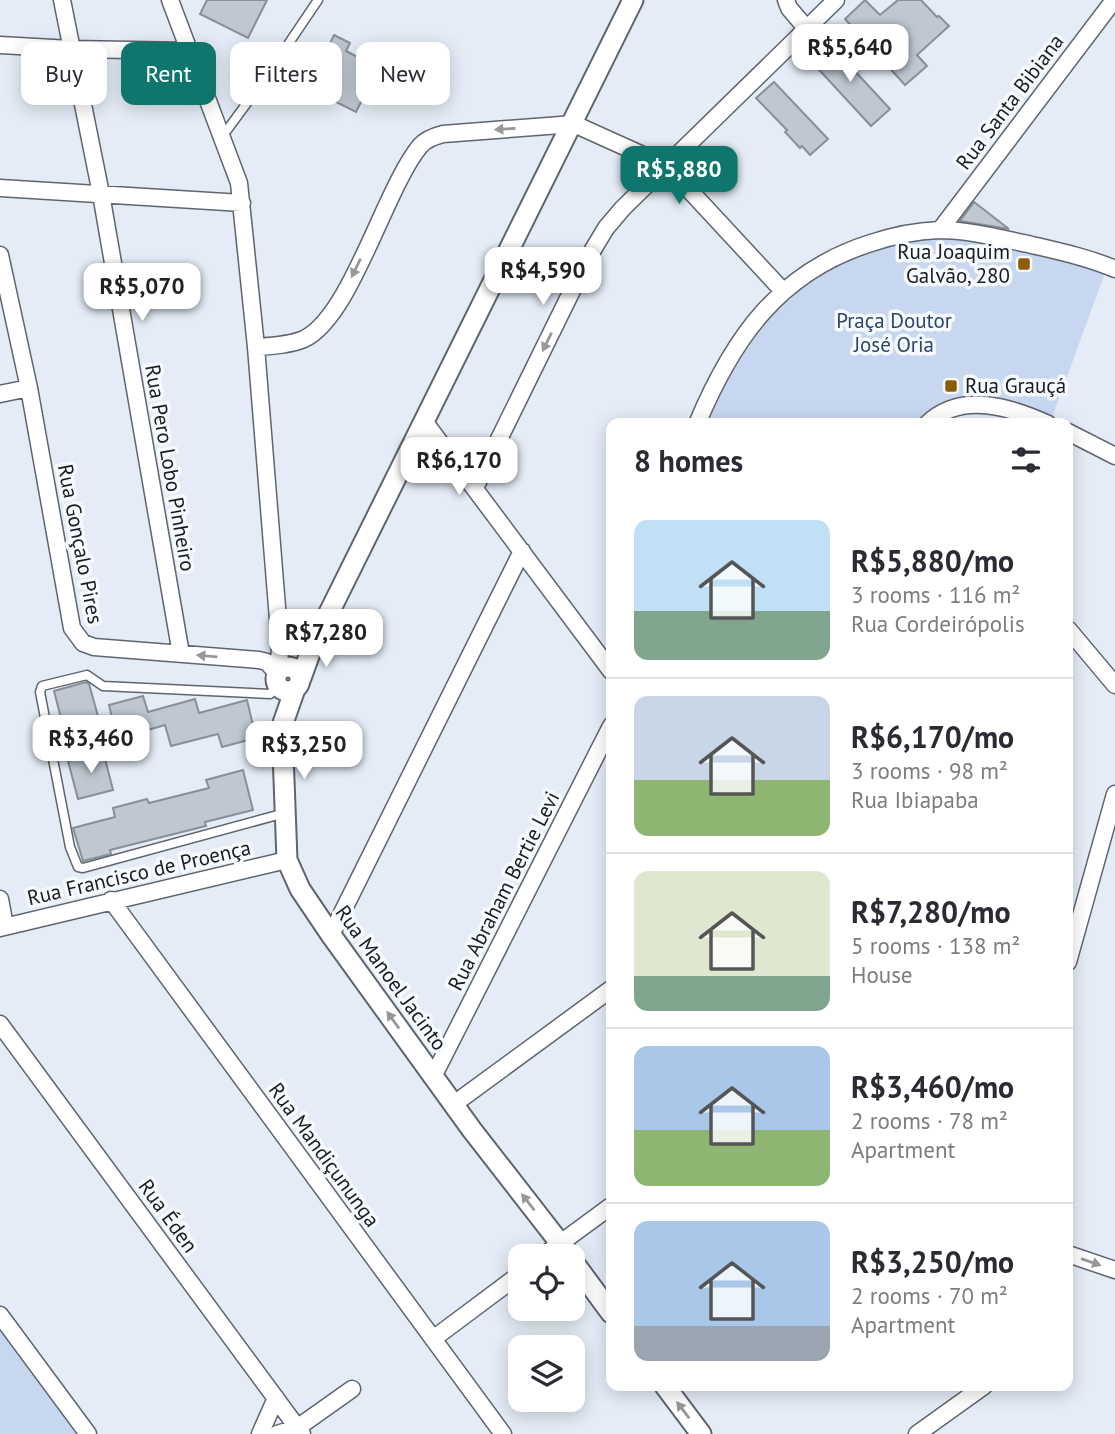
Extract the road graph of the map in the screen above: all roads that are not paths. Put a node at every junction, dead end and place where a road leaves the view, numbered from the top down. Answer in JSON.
{"nodes":[{"id":1,"x":62,"y":0,"type":"edge"},
{"id":2,"x":170,"y":0,"type":"edge"},
{"id":3,"x":318,"y":0,"type":"edge"},
{"id":4,"x":634,"y":0,"type":"edge"},
{"id":5,"x":786,"y":0,"type":"edge"},
{"id":6,"x":836,"y":0,"type":"edge"},
{"id":7,"x":1114,"y":0,"type":"edge"},
{"id":8,"x":806,"y":28,"type":"junction"},
{"id":9,"x":70,"y":42,"type":"edge"},
{"id":10,"x":187,"y":42,"type":"edge"},
{"id":11,"x":0,"y":45,"type":"edge"},
{"id":12,"x":21,"y":46,"type":"edge"},
{"id":13,"x":83,"y":105,"type":"edge"},
{"id":14,"x":208,"y":105,"type":"edge"},
{"id":15,"x":573,"y":124,"type":"junction"},
{"id":16,"x":222,"y":137,"type":"junction"},
{"id":17,"x":667,"y":166,"type":"junction"},
{"id":18,"x":0,"y":188,"type":"edge"},
{"id":19,"x":101,"y":194,"type":"junction"},
{"id":20,"x":242,"y":203,"type":"junction"},
{"id":21,"x":940,"y":230,"type":"junction"},
{"id":22,"x":0,"y":255,"type":"edge"},
{"id":23,"x":1113,"y":265,"type":"edge"},
{"id":24,"x":782,"y":290,"type":"junction"},
{"id":25,"x":256,"y":347,"type":"junction"},
{"id":26,"x":29,"y":388,"type":"junction"},
{"id":27,"x":0,"y":394,"type":"edge"},
{"id":28,"x":700,"y":418,"type":"edge"},
{"id":29,"x":933,"y":418,"type":"edge"},
{"id":30,"x":1032,"y":418,"type":"edge"},
{"id":31,"x":424,"y":421,"type":"junction"},
{"id":32,"x":1073,"y":435,"type":"edge"},
{"id":33,"x":1115,"y":456,"type":"edge"},
{"id":34,"x":475,"y":488,"type":"junction"},
{"id":35,"x":522,"y":551,"type":"junction"},
{"id":36,"x":1073,"y":635,"type":"edge"},
{"id":37,"x":181,"y":654,"type":"junction"},
{"id":38,"x":606,"y":664,"type":"edge"},
{"id":39,"x":286,"y":676,"type":"junction"},
{"id":40,"x":1115,"y":685,"type":"edge"},
{"id":41,"x":606,"y":736,"type":"edge"},
{"id":42,"x":1115,"y":793,"type":"edge"},
{"id":43,"x":285,"y":813,"type":"junction"},
{"id":44,"x":287,"y":860,"type":"junction"},
{"id":45,"x":0,"y":899,"type":"edge"},
{"id":46,"x":111,"y":900,"type":"junction"},
{"id":47,"x":2,"y":927,"type":"edge"},
{"id":48,"x":331,"y":935,"type":"junction"},
{"id":49,"x":1073,"y":944,"type":"edge"},
{"id":50,"x":606,"y":993,"type":"edge"},
{"id":51,"x":0,"y":1024,"type":"edge"},
{"id":52,"x":434,"y":1075,"type":"junction"},
{"id":53,"x":454,"y":1104,"type":"junction"},
{"id":54,"x":606,"y":1211,"type":"edge"},
{"id":55,"x":561,"y":1244,"type":"edge"},
{"id":56,"x":576,"y":1244,"type":"edge"},
{"id":57,"x":1073,"y":1256,"type":"edge"},
{"id":58,"x":1115,"y":1270,"type":"edge"},
{"id":59,"x":585,"y":1277,"type":"edge"},
{"id":60,"x":508,"y":1283,"type":"edge"},
{"id":61,"x":606,"y":1306,"type":"edge"},
{"id":62,"x":0,"y":1315,"type":"edge"},
{"id":63,"x":433,"y":1339,"type":"junction"},
{"id":64,"x":352,"y":1389,"type":"dead end"},
{"id":65,"x":670,"y":1391,"type":"edge"},
{"id":66,"x":977,"y":1391,"type":"edge"},
{"id":67,"x":276,"y":1398,"type":"junction"},
{"id":68,"x":300,"y":1431,"type":"edge"},
{"id":69,"x":88,"y":1434,"type":"edge"},
{"id":70,"x":260,"y":1434,"type":"edge"},
{"id":71,"x":277,"y":1434,"type":"edge"},
{"id":72,"x":503,"y":1434,"type":"edge"},
{"id":73,"x":701,"y":1434,"type":"edge"},
{"id":74,"x":917,"y":1434,"type":"edge"}],
"edges":[{"from":1,"to":9,"type":"street","name":"Rua Pero Lobo Pinheiro"},
{"from":2,"to":10,"type":"street"},
{"from":3,"to":16,"type":"lane"},
{"from":4,"to":15,"type":"street"},
{"from":5,"to":8,"type":"street"},
{"from":6,"to":8,"type":"street"},
{"from":7,"to":21,"type":"street","name":"Rua Santa Bibiana"},
{"from":8,"to":17,"type":"street"},
{"from":11,"to":12,"type":"street"},
{"from":13,"to":19,"type":"street","name":"Rua Pero Lobo Pinheiro"},
{"from":14,"to":16,"type":"street"},
{"from":15,"to":17,"type":"street"},
{"from":15,"to":25,"type":"street","one_way":true},
{"from":15,"to":31,"type":"street"},
{"from":16,"to":20,"type":"street"},
{"from":17,"to":24,"type":"street"},
{"from":17,"to":34,"type":"street","one_way":true},
{"from":18,"to":19,"type":"street"},
{"from":19,"to":20,"type":"street"},
{"from":19,"to":37,"type":"street","name":"Rua Pero Lobo Pinheiro"},
{"from":20,"to":25,"type":"street"},
{"from":21,"to":23,"type":"street"},
{"from":21,"to":24,"type":"street"},
{"from":22,"to":26,"type":"street","name":"Rua Gonçalo Pires"},
{"from":24,"to":28,"type":"street"},
{"from":25,"to":39,"type":"street"},
{"from":26,"to":27,"type":"street"},
{"from":26,"to":37,"type":"street","name":"Rua Gonçalo Pires"},
{"from":29,"to":30,"type":"street"},
{"from":31,"to":34,"type":"street"},
{"from":31,"to":39,"type":"street"},
{"from":32,"to":33,"type":"street"},
{"from":34,"to":35,"type":"street"},
{"from":35,"to":38,"type":"street"},
{"from":35,"to":48,"type":"street"},
{"from":36,"to":40,"type":"street"},
{"from":39,"to":37,"type":"street","name":"Rua Gonçalo Pires","one_way":true},
{"from":39,"to":43,"type":"street","name":"Rua Manoel Jacinto"},
{"from":39,"to":43,"type":"lane"},
{"from":41,"to":52,"type":"street","name":"Rua Abraham Bertie Levi"},
{"from":42,"to":49,"type":"street"},
{"from":43,"to":44,"type":"street","name":"Rua Manoel Jacinto"},
{"from":44,"to":46,"type":"street","name":"Rua Francisco de Proença"},
{"from":44,"to":48,"type":"street","name":"Rua Manoel Jacinto"},
{"from":45,"to":47,"type":"street"},
{"from":46,"to":47,"type":"street","name":"Rua Francisco de Proença"},
{"from":46,"to":63,"type":"street","name":"Rua Mandiçununga"},
{"from":52,"to":48,"type":"street","name":"Rua Manoel Jacinto","one_way":true},
{"from":50,"to":53,"type":"street"},
{"from":51,"to":67,"type":"street","name":"Rua Éden"},
{"from":52,"to":53,"type":"street","name":"Rua Manoel Jacinto"},
{"from":55,"to":53,"type":"street","name":"Rua Manoel Jacinto","one_way":true},
{"from":54,"to":56,"type":"street"},
{"from":57,"to":58,"type":"street","one_way":true},
{"from":59,"to":61,"type":"street","name":"Rua Manoel Jacinto"},
{"from":60,"to":63,"type":"street"},
{"from":62,"to":69,"type":"street"},
{"from":63,"to":72,"type":"street","name":"Rua Mandiçununga"},
{"from":64,"to":68,"type":"street"},
{"from":73,"to":65,"type":"street","one_way":true},
{"from":66,"to":74,"type":"street"},
{"from":67,"to":68,"type":"street","name":"Rua Éden"},
{"from":67,"to":70,"type":"street"},
{"from":68,"to":71,"type":"street"}]}
